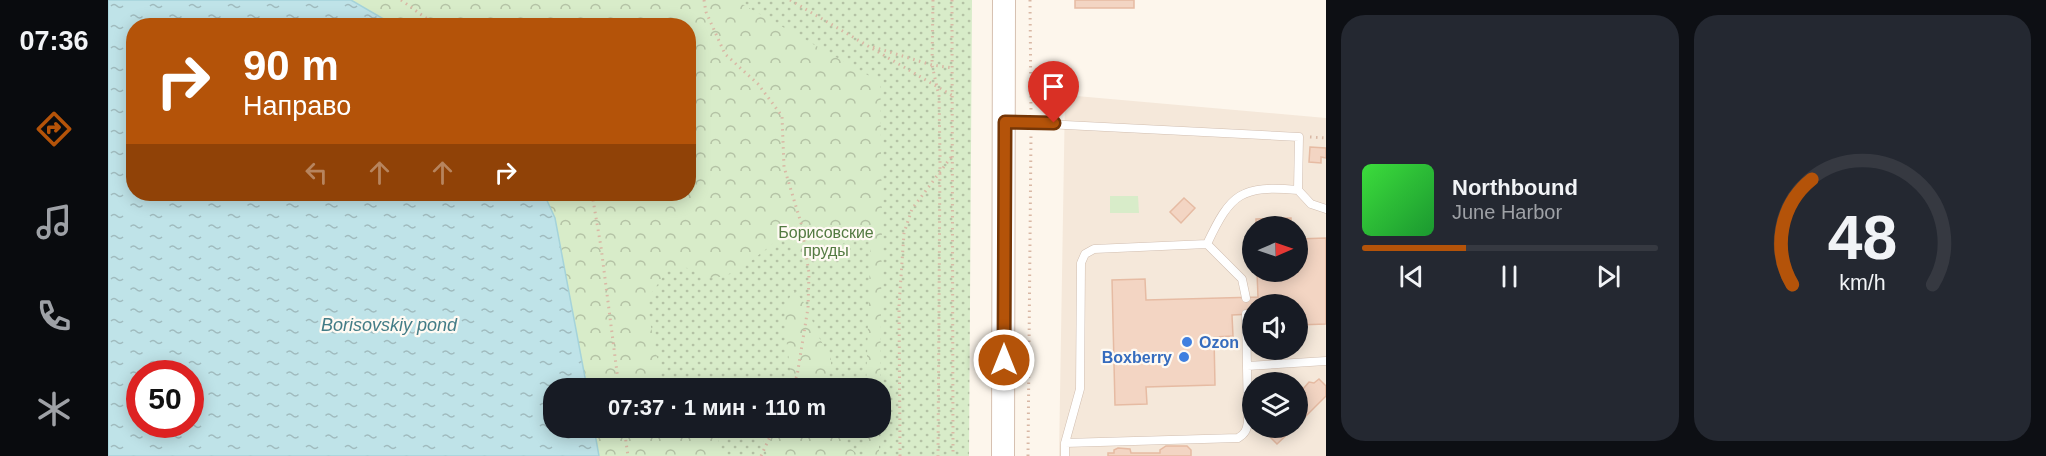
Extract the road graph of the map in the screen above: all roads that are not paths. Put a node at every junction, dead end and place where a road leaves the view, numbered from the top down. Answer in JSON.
{"nodes":[{"id":1,"x":1004,"y":0,"type":"edge"},
{"id":2,"x":1005,"y":122,"type":"junction"},
{"id":3,"x":1298,"y":190,"type":"junction"},
{"id":4,"x":1326,"y":209,"type":"edge"},
{"id":5,"x":1207,"y":244,"type":"junction"},
{"id":6,"x":1245,"y":294,"type":"edge"},
{"id":7,"x":1247,"y":360,"type":"edge"},
{"id":8,"x":1326,"y":361,"type":"edge"},
{"id":9,"x":1247,"y":366,"type":"junction"},
{"id":10,"x":1065,"y":443,"type":"junction"},
{"id":11,"x":1003,"y":456,"type":"edge"},
{"id":12,"x":1065,"y":456,"type":"edge"}],
"edges":[{"from":1,"to":2,"type":"main road"},
{"from":2,"to":3,"type":"lane"},
{"from":2,"to":11,"type":"main road"},
{"from":3,"to":4,"type":"lane"},
{"from":3,"to":5,"type":"lane"},
{"from":5,"to":6,"type":"lane"},
{"from":5,"to":10,"type":"lane"},
{"from":7,"to":9,"type":"lane"},
{"from":8,"to":9,"type":"lane"},
{"from":9,"to":10,"type":"lane"},
{"from":10,"to":12,"type":"lane"}]}
